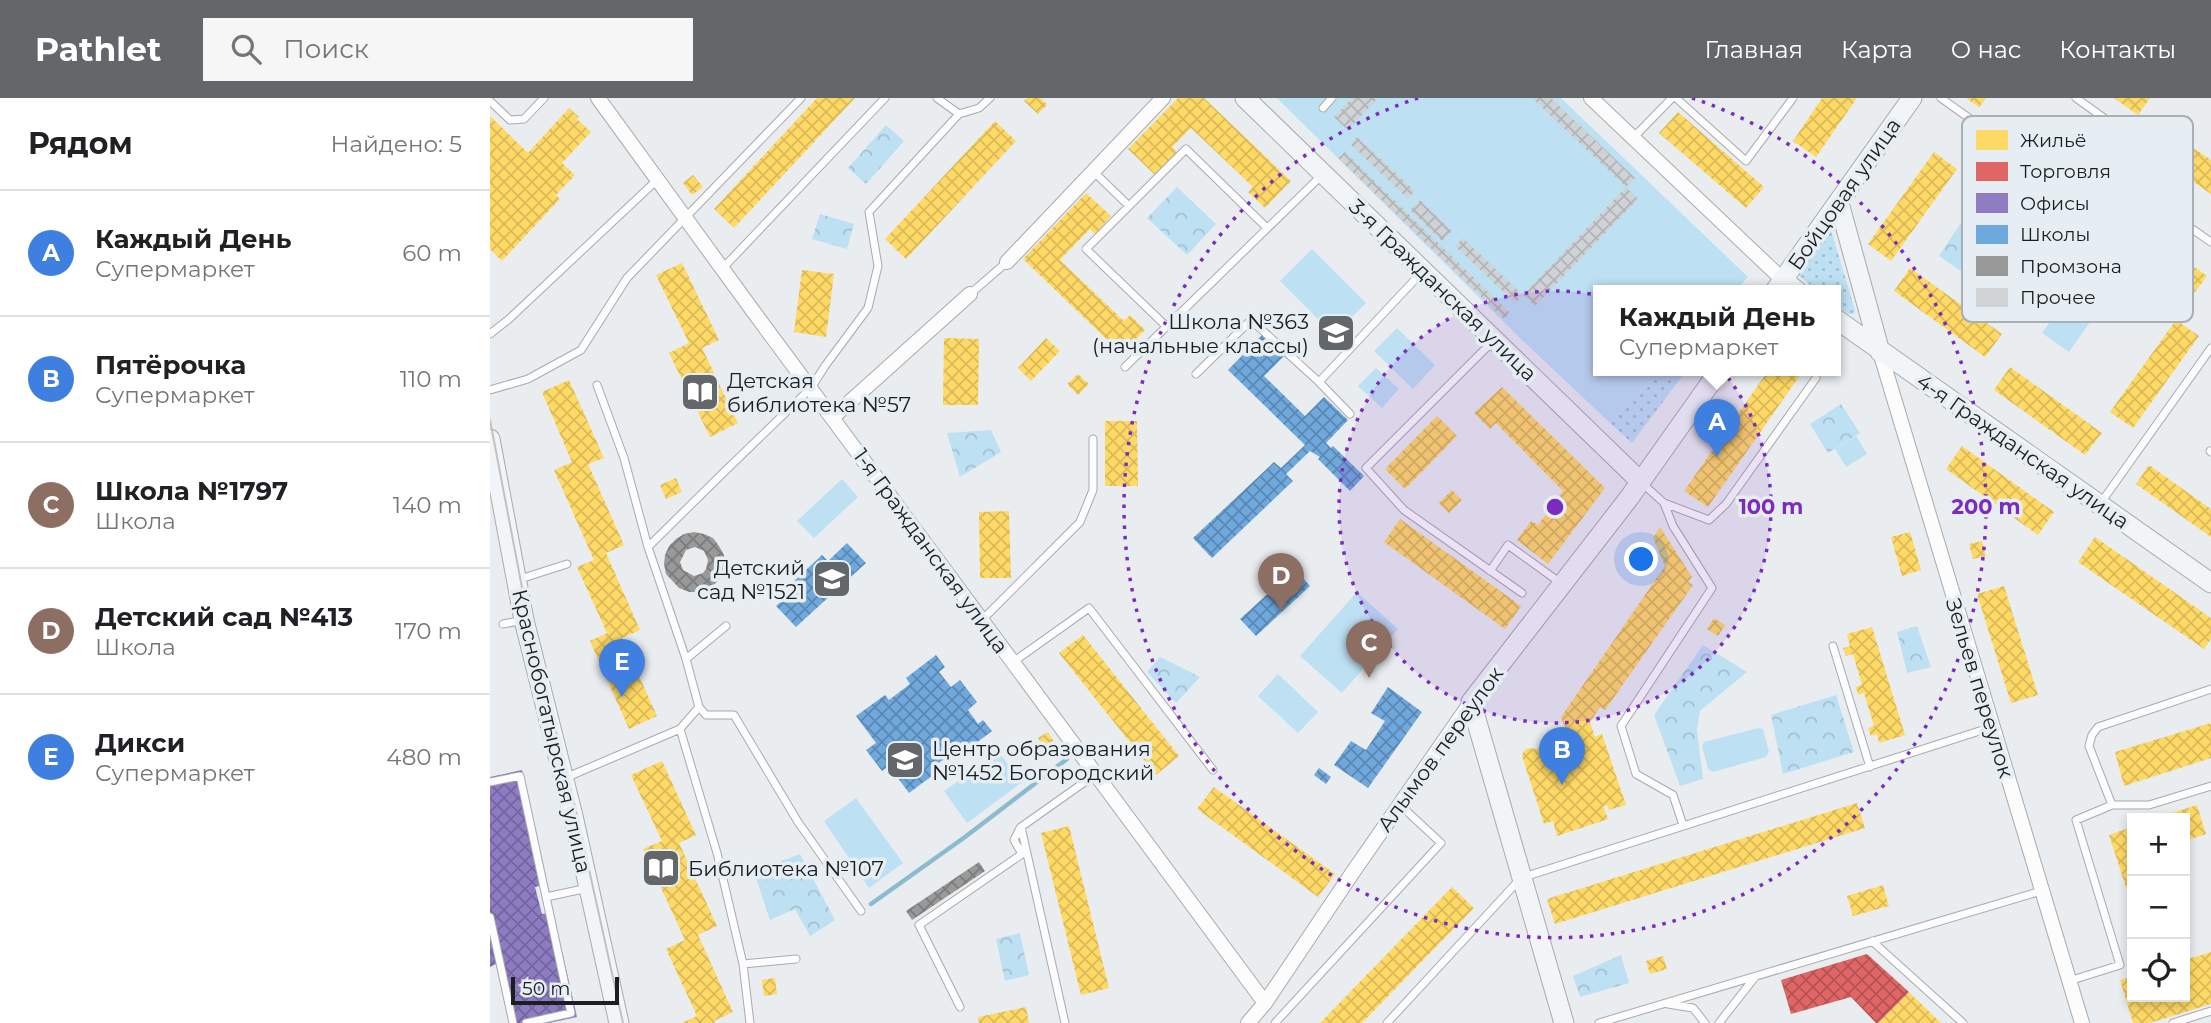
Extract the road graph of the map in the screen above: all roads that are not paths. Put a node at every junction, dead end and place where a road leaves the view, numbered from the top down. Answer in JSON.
{"nodes":[{"id":1,"x":544,"y":98,"type":"edge"},
{"id":2,"x":598,"y":98,"type":"edge"},
{"id":3,"x":801,"y":98,"type":"edge"},
{"id":4,"x":884,"y":98,"type":"edge"},
{"id":5,"x":937,"y":98,"type":"edge"},
{"id":6,"x":990,"y":98,"type":"edge"},
{"id":7,"x":1163,"y":98,"type":"edge"},
{"id":8,"x":1245,"y":98,"type":"edge"},
{"id":9,"x":1332,"y":98,"type":"edge"},
{"id":10,"x":1591,"y":98,"type":"edge"},
{"id":11,"x":1674,"y":98,"type":"edge"},
{"id":12,"x":1793,"y":98,"type":"edge"},
{"id":13,"x":1912,"y":98,"type":"edge"},
{"id":14,"x":1941,"y":98,"type":"edge"},
{"id":15,"x":2076,"y":98,"type":"edge"},
{"id":16,"x":490,"y":101,"type":"edge"},
{"id":17,"x":1324,"y":108,"type":"dead end"},
{"id":18,"x":959,"y":114,"type":"junction"},
{"id":19,"x":1966,"y":116,"type":"edge"},
{"id":20,"x":2101,"y":116,"type":"edge"},
{"id":21,"x":1633,"y":138,"type":"junction"},
{"id":22,"x":1094,"y":172,"type":"junction"},
{"id":23,"x":1323,"y":174,"type":"junction"},
{"id":24,"x":657,"y":180,"type":"junction"},
{"id":25,"x":1839,"y":203,"type":"junction"},
{"id":26,"x":1129,"y":206,"type":"junction"},
{"id":27,"x":685,"y":218,"type":"junction"},
{"id":28,"x":1267,"y":228,"type":"junction"},
{"id":29,"x":2193,"y":230,"type":"edge"},
{"id":30,"x":2211,"y":242,"type":"edge"},
{"id":31,"x":1007,"y":262,"type":"joint"},
{"id":32,"x":722,"y":269,"type":"junction"},
{"id":33,"x":1424,"y":271,"type":"junction"},
{"id":34,"x":1783,"y":285,"type":"edge"},
{"id":35,"x":1786,"y":285,"type":"edge"},
{"id":36,"x":970,"y":294,"type":"joint"},
{"id":37,"x":1841,"y":323,"type":"edge"},
{"id":38,"x":1166,"y":327,"type":"junction"},
{"id":39,"x":490,"y":334,"type":"edge"},
{"id":40,"x":1494,"y":340,"type":"junction"},
{"id":41,"x":2211,"y":348,"type":"edge"},
{"id":42,"x":1880,"y":352,"type":"junction"},
{"id":43,"x":1125,"y":367,"type":"dead end"},
{"id":44,"x":1196,"y":374,"type":"dead end"},
{"id":45,"x":1715,"y":376,"type":"edge"},
{"id":46,"x":1816,"y":378,"type":"dead end"},
{"id":47,"x":1319,"y":382,"type":"junction"},
{"id":48,"x":597,"y":384,"type":"dead end"},
{"id":49,"x":811,"y":388,"type":"junction"},
{"id":50,"x":490,"y":390,"type":"edge"},
{"id":51,"x":1350,"y":414,"type":"dead end"},
{"id":52,"x":833,"y":417,"type":"junction"},
{"id":53,"x":490,"y":439,"type":"edge"},
{"id":54,"x":1093,"y":439,"type":"dead end"},
{"id":55,"x":493,"y":477,"type":"edge"},
{"id":56,"x":1641,"y":482,"type":"junction"},
{"id":57,"x":1664,"y":503,"type":"junction"},
{"id":58,"x":2100,"y":504,"type":"junction"},
{"id":59,"x":648,"y":547,"type":"junction"},
{"id":60,"x":567,"y":564,"type":"dead end"},
{"id":61,"x":1490,"y":571,"type":"junction"},
{"id":62,"x":517,"y":580,"type":"junction"},
{"id":63,"x":2211,"y":583,"type":"edge"},
{"id":64,"x":1562,"y":585,"type":"junction"},
{"id":65,"x":1522,"y":593,"type":"dead end"},
{"id":66,"x":524,"y":620,"type":"junction"},
{"id":67,"x":982,"y":620,"type":"junction"},
{"id":68,"x":503,"y":624,"type":"dead end"},
{"id":69,"x":726,"y":626,"type":"dead end"},
{"id":70,"x":1833,"y":646,"type":"dead end"},
{"id":71,"x":686,"y":659,"type":"junction"},
{"id":72,"x":1013,"y":662,"type":"junction"},
{"id":73,"x":2211,"y":689,"type":"edge"},
{"id":74,"x":1471,"y":702,"type":"junction"},
{"id":75,"x":699,"y":706,"type":"junction"},
{"id":76,"x":1992,"y":727,"type":"junction"},
{"id":77,"x":680,"y":729,"type":"junction"},
{"id":78,"x":1870,"y":766,"type":"junction"},
{"id":79,"x":1213,"y":770,"type":"dead end"},
{"id":80,"x":1096,"y":774,"type":"junction"},
{"id":81,"x":564,"y":778,"type":"junction"},
{"id":82,"x":490,"y":782,"type":"edge"},
{"id":83,"x":2211,"y":786,"type":"edge"},
{"id":84,"x":1399,"y":804,"type":"junction"},
{"id":85,"x":2112,"y":805,"type":"junction"},
{"id":86,"x":1682,"y":825,"type":"junction"},
{"id":87,"x":1021,"y":827,"type":"junction"},
{"id":88,"x":1521,"y":878,"type":"junction"},
{"id":89,"x":589,"y":888,"type":"junction"},
{"id":90,"x":2041,"y":891,"type":"junction"},
{"id":91,"x":546,"y":897,"type":"junction"},
{"id":92,"x":861,"y":911,"type":"dead end"},
{"id":93,"x":490,"y":917,"type":"edge"},
{"id":94,"x":1872,"y":941,"type":"junction"},
{"id":95,"x":796,"y":959,"type":"dead end"},
{"id":96,"x":743,"y":964,"type":"junction"},
{"id":97,"x":1756,"y":976,"type":"junction"},
{"id":98,"x":2069,"y":981,"type":"junction"},
{"id":99,"x":1265,"y":1003,"type":"junction"},
{"id":100,"x":1665,"y":1003,"type":"junction"},
{"id":101,"x":960,"y":1007,"type":"dead end"},
{"id":102,"x":2211,"y":1011,"type":"edge"},
{"id":103,"x":513,"y":1023,"type":"edge"},
{"id":104,"x":526,"y":1023,"type":"edge"},
{"id":105,"x":619,"y":1023,"type":"edge"},
{"id":106,"x":750,"y":1023,"type":"edge"},
{"id":107,"x":1065,"y":1023,"type":"edge"},
{"id":108,"x":1248,"y":1023,"type":"edge"},
{"id":109,"x":1275,"y":1023,"type":"edge"},
{"id":110,"x":1387,"y":1023,"type":"edge"},
{"id":111,"x":1564,"y":1023,"type":"edge"},
{"id":112,"x":1599,"y":1023,"type":"edge"},
{"id":113,"x":1705,"y":1023,"type":"edge"},
{"id":114,"x":1719,"y":1023,"type":"edge"},
{"id":115,"x":1963,"y":1023,"type":"edge"},
{"id":116,"x":2082,"y":1023,"type":"edge"},
{"id":117,"x":2173,"y":1023,"type":"edge"}],
"edges":[{"from":1,"to":16,"type":"lane"},
{"from":2,"to":24,"type":"street","name":"1-я Гражданская улица"},
{"from":3,"to":27,"type":"lane"},
{"from":4,"to":32,"type":"lane"},
{"from":5,"to":18,"type":"lane"},
{"from":6,"to":18,"type":"lane"},
{"from":7,"to":22,"type":"street"},
{"from":8,"to":23,"type":"street","name":"3-я Гражданская улица"},
{"from":9,"to":17,"type":"lane"},
{"from":10,"to":21,"type":"street"},
{"from":11,"to":12,"type":"lane"},
{"from":11,"to":21,"type":"lane"},
{"from":13,"to":25,"type":"street","name":"Бойцовая улица"},
{"from":14,"to":19,"type":"lane"},
{"from":15,"to":20,"type":"lane"},
{"from":18,"to":49,"type":"lane"},
{"from":21,"to":34,"type":"street"},
{"from":22,"to":26,"type":"lane"},
{"from":22,"to":31,"type":"street"},
{"from":23,"to":28,"type":"lane"},
{"from":23,"to":33,"type":"street","name":"3-я Гражданская улица"},
{"from":24,"to":27,"type":"street","name":"1-я Гражданская улица"},
{"from":24,"to":39,"type":"lane"},
{"from":25,"to":35,"type":"street","name":"Бойцовая улица"},
{"from":25,"to":42,"type":"street"},
{"from":26,"to":28,"type":"lane"},
{"from":26,"to":38,"type":"lane"},
{"from":27,"to":32,"type":"street","name":"1-я Гражданская улица"},
{"from":27,"to":50,"type":"lane"},
{"from":28,"to":38,"type":"lane"},
{"from":29,"to":30,"type":"lane"},
{"from":31,"to":36,"type":"lane"},
{"from":32,"to":49,"type":"street","name":"1-я Гражданская улица"},
{"from":33,"to":40,"type":"street","name":"3-я Гражданская улица"},
{"from":33,"to":47,"type":"lane"},
{"from":36,"to":52,"type":"street"},
{"from":37,"to":42,"type":"street","name":"4-я Гражданская улица"},
{"from":38,"to":43,"type":"lane"},
{"from":40,"to":56,"type":"street","name":"3-я Гражданская улица"},
{"from":40,"to":61,"type":"lane"},
{"from":41,"to":58,"type":"lane"},
{"from":42,"to":58,"type":"street","name":"4-я Гражданская улица"},
{"from":42,"to":76,"type":"street","name":"Зельев переулок"},
{"from":44,"to":47,"type":"lane"},
{"from":45,"to":56,"type":"street"},
{"from":46,"to":57,"type":"lane"},
{"from":47,"to":51,"type":"lane"},
{"from":48,"to":59,"type":"lane"},
{"from":49,"to":52,"type":"street","name":"1-я Гражданская улица"},
{"from":49,"to":59,"type":"lane"},
{"from":52,"to":67,"type":"street","name":"1-я Гражданская улица"},
{"from":53,"to":55,"type":"street","name":"Краснобогатырская улица"},
{"from":54,"to":67,"type":"lane"},
{"from":55,"to":62,"type":"street","name":"Краснобогатырская улица"},
{"from":56,"to":57,"type":"lane"},
{"from":56,"to":64,"type":"street","name":"Алымов переулок"},
{"from":57,"to":86,"type":"lane"},
{"from":58,"to":63,"type":"street","name":"4-я Гражданская улица"},
{"from":59,"to":71,"type":"lane"},
{"from":60,"to":62,"type":"lane"},
{"from":61,"to":64,"type":"lane"},
{"from":61,"to":65,"type":"lane"},
{"from":62,"to":66,"type":"street","name":"Краснобогатырская улица"},
{"from":64,"to":74,"type":"street","name":"Алымов переулок"},
{"from":66,"to":68,"type":"lane"},
{"from":66,"to":81,"type":"street","name":"Краснобогатырская улица"},
{"from":67,"to":72,"type":"street","name":"1-я Гражданская улица"},
{"from":69,"to":71,"type":"lane"},
{"from":70,"to":78,"type":"lane"},
{"from":71,"to":75,"type":"lane"},
{"from":72,"to":79,"type":"lane"},
{"from":72,"to":80,"type":"street","name":"1-я Гражданская улица"},
{"from":73,"to":85,"type":"lane"},
{"from":74,"to":84,"type":"street","name":"Алымов переулок"},
{"from":74,"to":88,"type":"street"},
{"from":75,"to":77,"type":"lane"},
{"from":75,"to":92,"type":"lane"},
{"from":76,"to":78,"type":"lane"},
{"from":76,"to":90,"type":"street","name":"Зельев переулок"},
{"from":77,"to":81,"type":"lane"},
{"from":77,"to":96,"type":"lane"},
{"from":78,"to":86,"type":"lane"},
{"from":80,"to":87,"type":"lane"},
{"from":80,"to":99,"type":"street","name":"1-я Гражданская улица"},
{"from":81,"to":89,"type":"street","name":"Краснобогатырская улица"},
{"from":82,"to":91,"type":"lane"},
{"from":83,"to":85,"type":"lane"},
{"from":84,"to":99,"type":"street","name":"Алымов переулок"},
{"from":84,"to":109,"type":"lane"},
{"from":85,"to":98,"type":"lane"},
{"from":86,"to":88,"type":"lane"},
{"from":87,"to":101,"type":"lane"},
{"from":87,"to":107,"type":"lane"},
{"from":88,"to":110,"type":"lane"},
{"from":88,"to":111,"type":"street"},
{"from":89,"to":91,"type":"lane"},
{"from":89,"to":105,"type":"street","name":"Краснобогатырская улица"},
{"from":90,"to":94,"type":"lane"},
{"from":90,"to":98,"type":"street","name":"Зельев переулок"},
{"from":91,"to":104,"type":"lane"},
{"from":93,"to":103,"type":"lane"},
{"from":94,"to":97,"type":"lane"},
{"from":94,"to":115,"type":"lane"},
{"from":95,"to":96,"type":"lane"},
{"from":96,"to":106,"type":"lane"},
{"from":97,"to":100,"type":"lane"},
{"from":97,"to":114,"type":"lane"},
{"from":98,"to":116,"type":"street","name":"Зельев переулок"},
{"from":99,"to":108,"type":"street","name":"Алымов переулок"},
{"from":100,"to":112,"type":"lane"},
{"from":100,"to":113,"type":"lane"},
{"from":102,"to":117,"type":"lane"}]}
